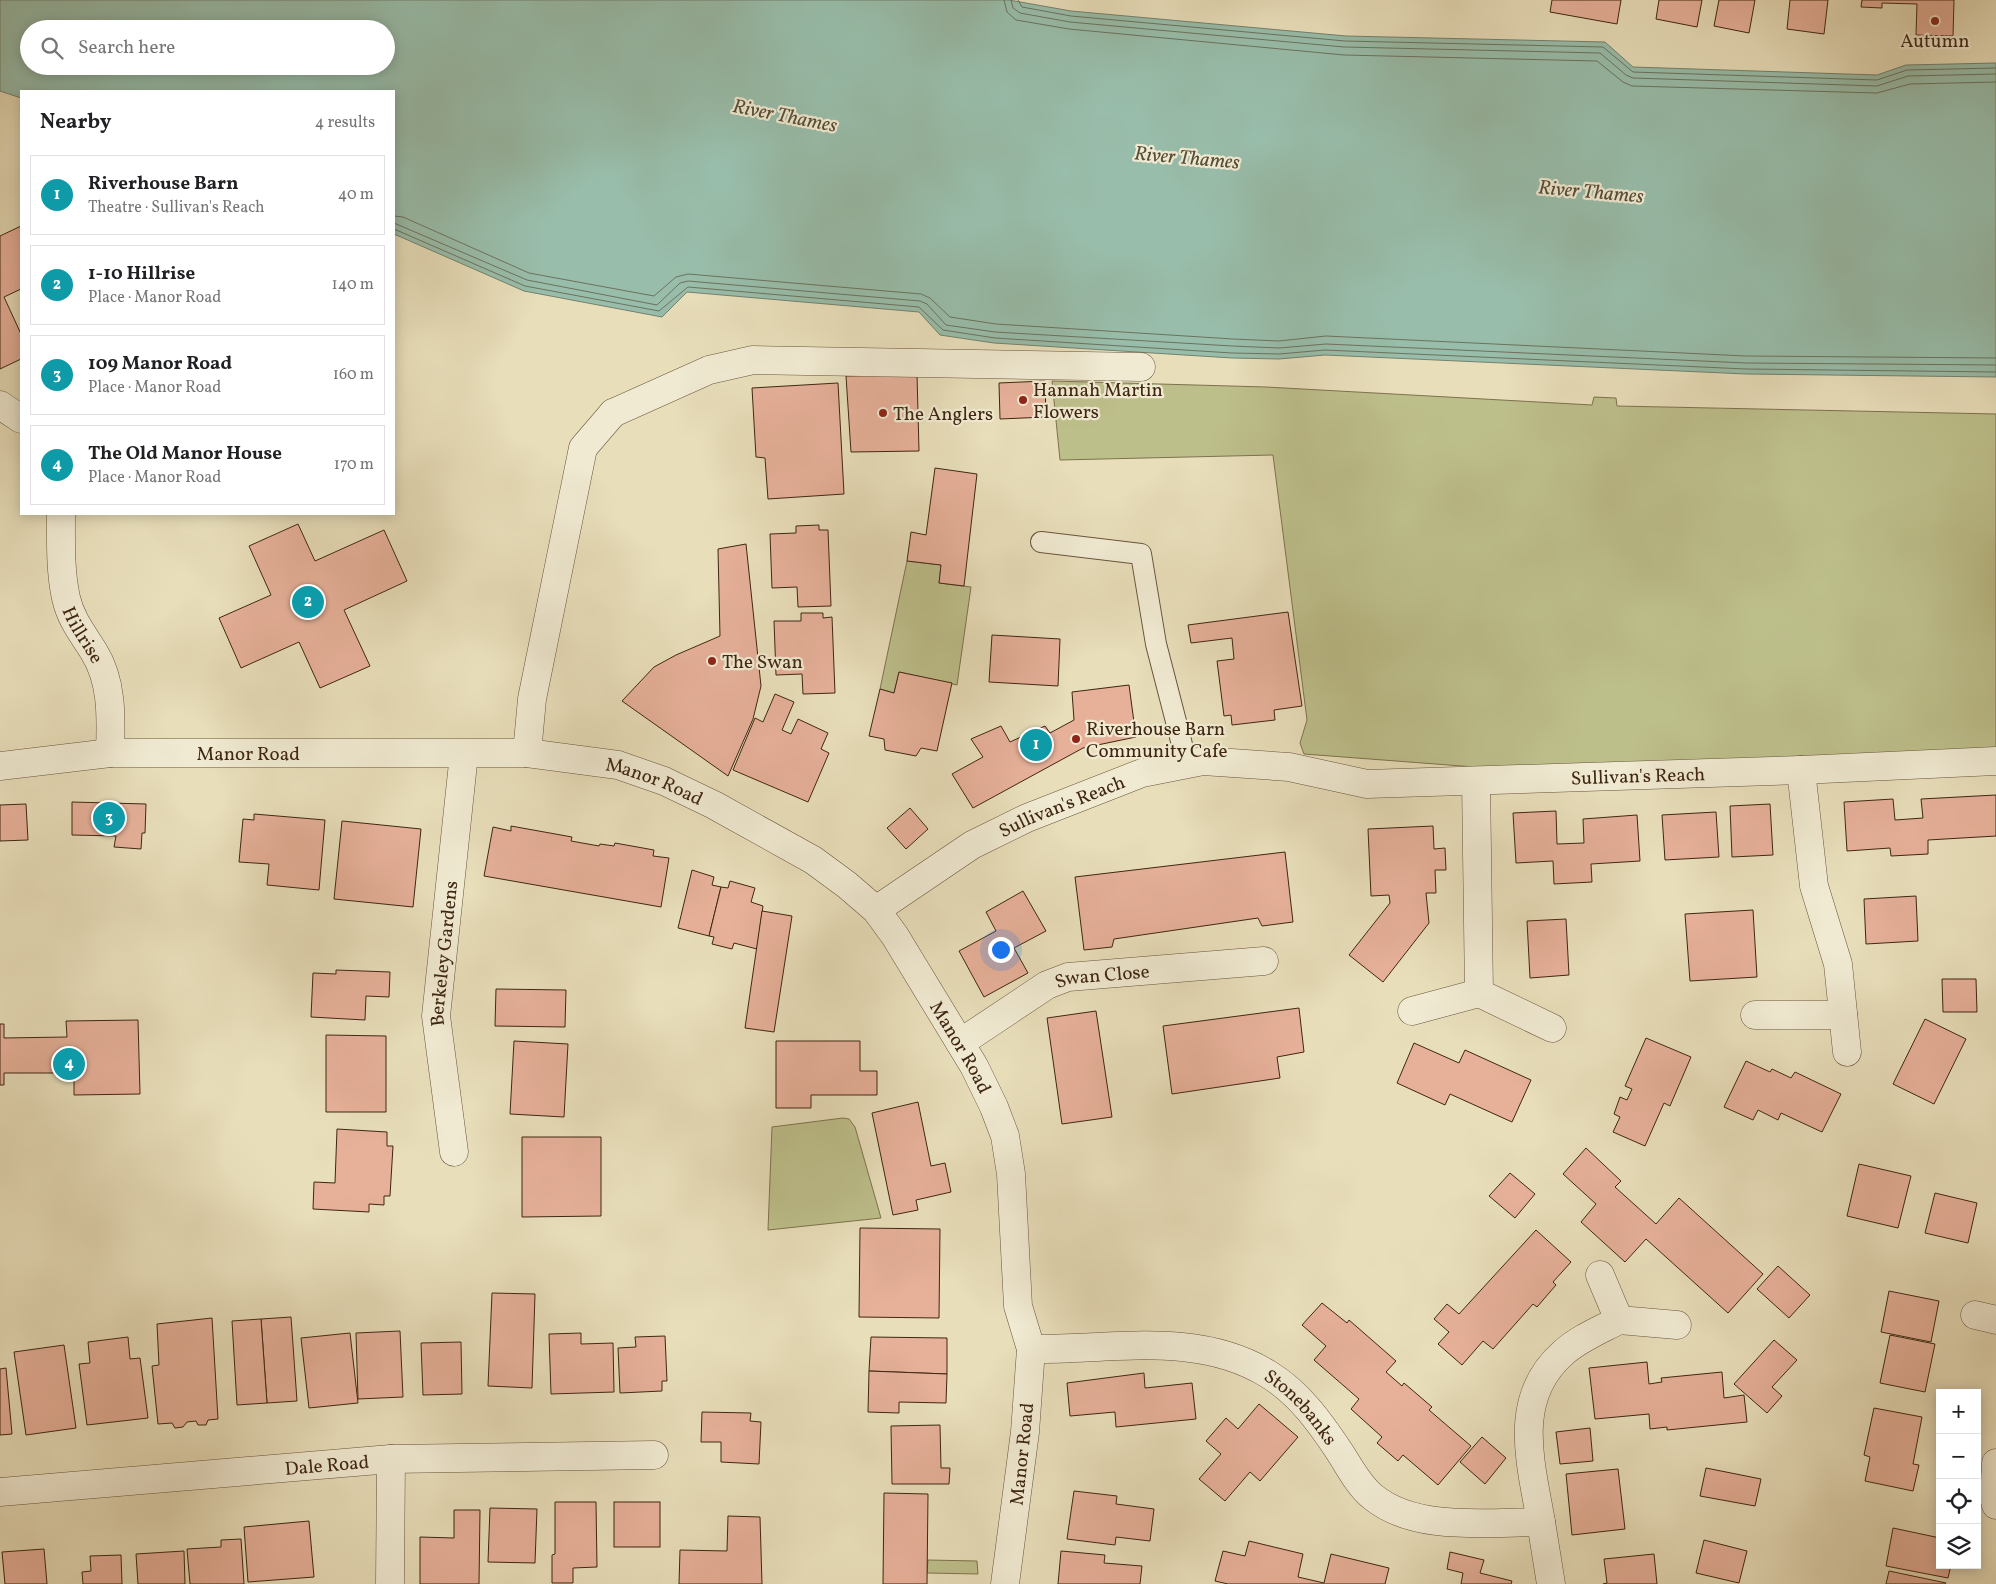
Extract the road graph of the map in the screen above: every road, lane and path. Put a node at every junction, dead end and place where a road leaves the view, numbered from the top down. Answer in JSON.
{"nodes":[{"id":1,"x":1141,"y":367,"type":"dead end"},
{"id":2,"x":0,"y":405,"type":"edge"},
{"id":3,"x":20,"y":418,"type":"edge"},
{"id":4,"x":61,"y":515,"type":"edge"},
{"id":5,"x":1041,"y":542,"type":"dead end"},
{"id":6,"x":110,"y":753,"type":"junction"},
{"id":7,"x":527,"y":753,"type":"junction"},
{"id":8,"x":464,"y":754,"type":"junction"},
{"id":9,"x":1996,"y":761,"type":"edge"},
{"id":10,"x":1188,"y":764,"type":"junction"},
{"id":11,"x":0,"y":766,"type":"edge"},
{"id":12,"x":1801,"y":770,"type":"junction"},
{"id":13,"x":1476,"y":781,"type":"junction"},
{"id":14,"x":876,"y":910,"type":"junction"},
{"id":15,"x":1264,"y":961,"type":"dead end"},
{"id":16,"x":1478,"y":993,"type":"junction"},
{"id":17,"x":1412,"y":1011,"type":"dead end"},
{"id":18,"x":1755,"y":1015,"type":"dead end"},
{"id":19,"x":1843,"y":1015,"type":"junction"},
{"id":20,"x":1552,"y":1028,"type":"dead end"},
{"id":21,"x":960,"y":1043,"type":"junction"},
{"id":22,"x":1847,"y":1052,"type":"dead end"},
{"id":23,"x":454,"y":1152,"type":"dead end"},
{"id":24,"x":1600,"y":1275,"type":"dead end"},
{"id":25,"x":1619,"y":1320,"type":"junction"},
{"id":26,"x":1677,"y":1325,"type":"dead end"},
{"id":27,"x":1031,"y":1349,"type":"junction"},
{"id":28,"x":654,"y":1455,"type":"dead end"},
{"id":29,"x":391,"y":1459,"type":"junction"},
{"id":30,"x":1996,"y":1463,"type":"edge"},
{"id":31,"x":0,"y":1492,"type":"edge"},
{"id":32,"x":1996,"y":1505,"type":"edge"},
{"id":33,"x":1541,"y":1522,"type":"junction"},
{"id":34,"x":390,"y":1584,"type":"edge"},
{"id":35,"x":1005,"y":1584,"type":"edge"},
{"id":36,"x":1551,"y":1584,"type":"edge"}],
"edges":[{"from":1,"to":7,"type":"street"},
{"from":2,"to":3,"type":"street"},
{"from":4,"to":6,"type":"street","name":"Hillrise"},
{"from":5,"to":10,"type":"lane"},
{"from":6,"to":8,"type":"street","name":"Manor Road"},
{"from":6,"to":11,"type":"street","name":"Manor Road"},
{"from":7,"to":8,"type":"street","name":"Manor Road"},
{"from":7,"to":14,"type":"street","name":"Manor Road"},
{"from":8,"to":23,"type":"street","name":"Berkeley Gardens"},
{"from":9,"to":12,"type":"street","name":"Sullivan's Reach"},
{"from":10,"to":13,"type":"street","name":"Sullivan's Reach"},
{"from":10,"to":14,"type":"street","name":"Sullivan's Reach"},
{"from":12,"to":13,"type":"street","name":"Sullivan's Reach"},
{"from":12,"to":19,"type":"street"},
{"from":13,"to":16,"type":"street"},
{"from":14,"to":21,"type":"street","name":"Manor Road"},
{"from":15,"to":21,"type":"street","name":"Swan Close"},
{"from":16,"to":17,"type":"street"},
{"from":16,"to":20,"type":"street"},
{"from":18,"to":19,"type":"street"},
{"from":19,"to":22,"type":"street"},
{"from":21,"to":27,"type":"street","name":"Manor Road"},
{"from":24,"to":25,"type":"street"},
{"from":25,"to":26,"type":"street"},
{"from":25,"to":33,"type":"street"},
{"from":27,"to":33,"type":"street","name":"Stonebanks"},
{"from":27,"to":35,"type":"street","name":"Manor Road"},
{"from":28,"to":29,"type":"street","name":"Dale Road"},
{"from":29,"to":31,"type":"street","name":"Dale Road"},
{"from":29,"to":34,"type":"street"},
{"from":30,"to":32,"type":"street"},
{"from":33,"to":36,"type":"street"}]}
